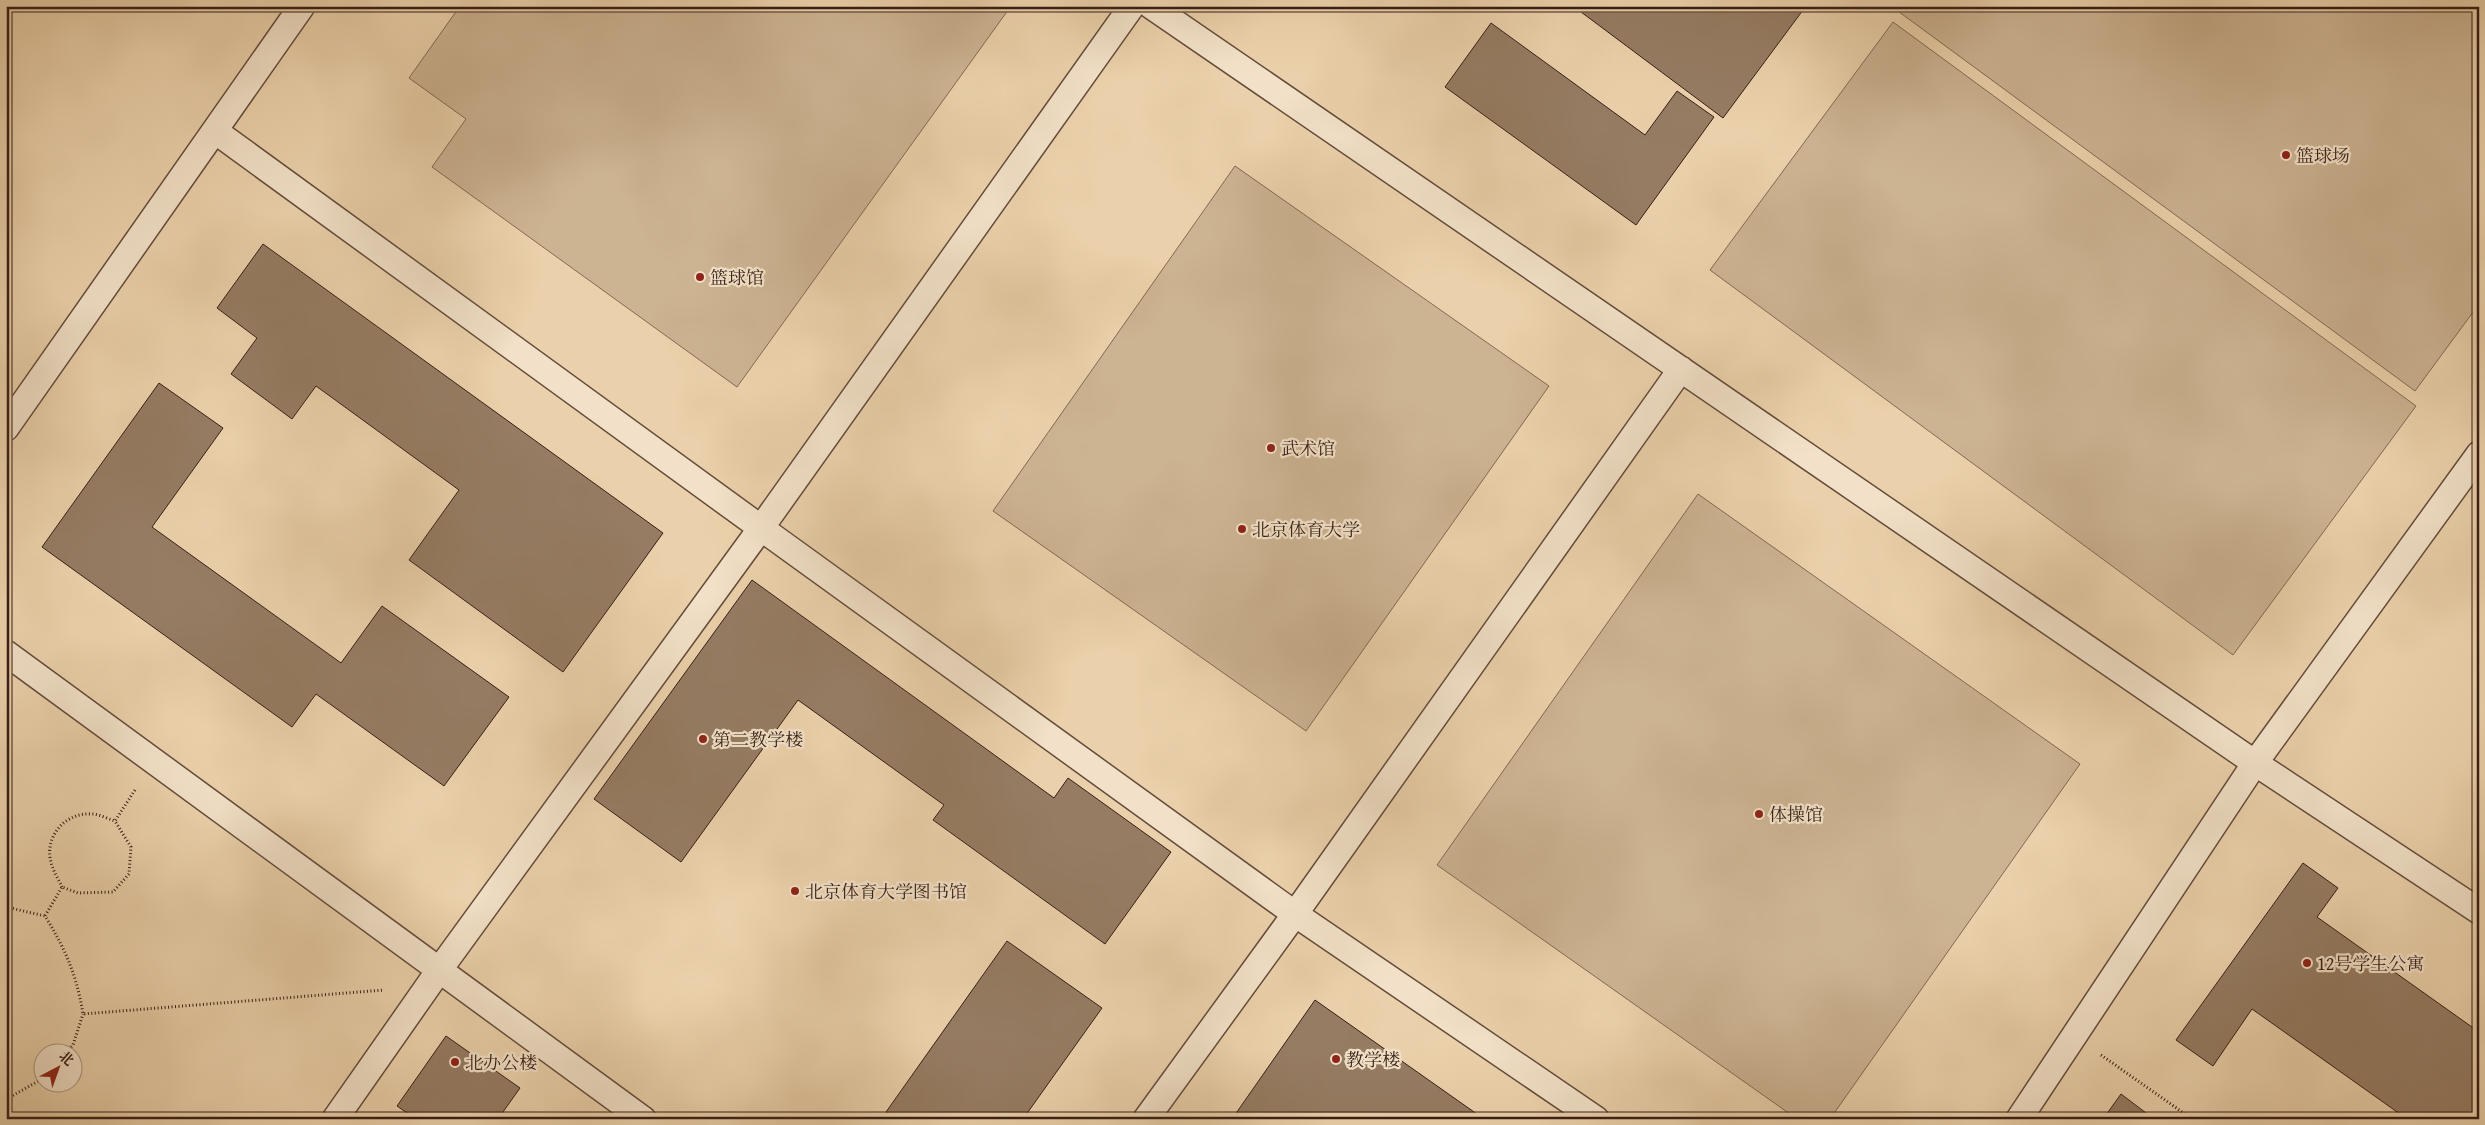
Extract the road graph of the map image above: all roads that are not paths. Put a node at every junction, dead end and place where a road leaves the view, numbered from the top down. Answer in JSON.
{"nodes":[{"id":1,"x":302,"y":6,"type":"edge"},
{"id":2,"x":1132,"y":6,"type":"edge"},
{"id":3,"x":1152,"y":6,"type":"edge"},
{"id":4,"x":215,"y":131,"type":"junction"},
{"id":5,"x":1681,"y":369,"type":"junction"},
{"id":6,"x":6,"y":428,"type":"edge"},
{"id":7,"x":2479,"y":454,"type":"edge"},
{"id":8,"x":761,"y":528,"type":"junction"},
{"id":9,"x":6,"y":653,"type":"edge"},
{"id":10,"x":2255,"y":764,"type":"junction"},
{"id":11,"x":2479,"y":911,"type":"edge"},
{"id":12,"x":1295,"y":914,"type":"junction"},
{"id":13,"x":434,"y":978,"type":"junction"},
{"id":14,"x":334,"y":1119,"type":"edge"},
{"id":15,"x":643,"y":1119,"type":"edge"},
{"id":16,"x":1146,"y":1119,"type":"edge"},
{"id":17,"x":1596,"y":1119,"type":"edge"},
{"id":18,"x":2019,"y":1119,"type":"edge"}],
"edges":[{"from":1,"to":4,"type":"lane"},
{"from":2,"to":8,"type":"lane"},
{"from":3,"to":5,"type":"lane"},
{"from":4,"to":6,"type":"lane"},
{"from":4,"to":8,"type":"lane"},
{"from":5,"to":10,"type":"lane"},
{"from":5,"to":12,"type":"lane"},
{"from":7,"to":10,"type":"lane"},
{"from":8,"to":12,"type":"lane"},
{"from":8,"to":13,"type":"lane"},
{"from":9,"to":13,"type":"lane"},
{"from":10,"to":11,"type":"lane"},
{"from":10,"to":18,"type":"lane"},
{"from":12,"to":16,"type":"lane"},
{"from":12,"to":17,"type":"lane"},
{"from":13,"to":14,"type":"lane"},
{"from":13,"to":15,"type":"lane"}]}
